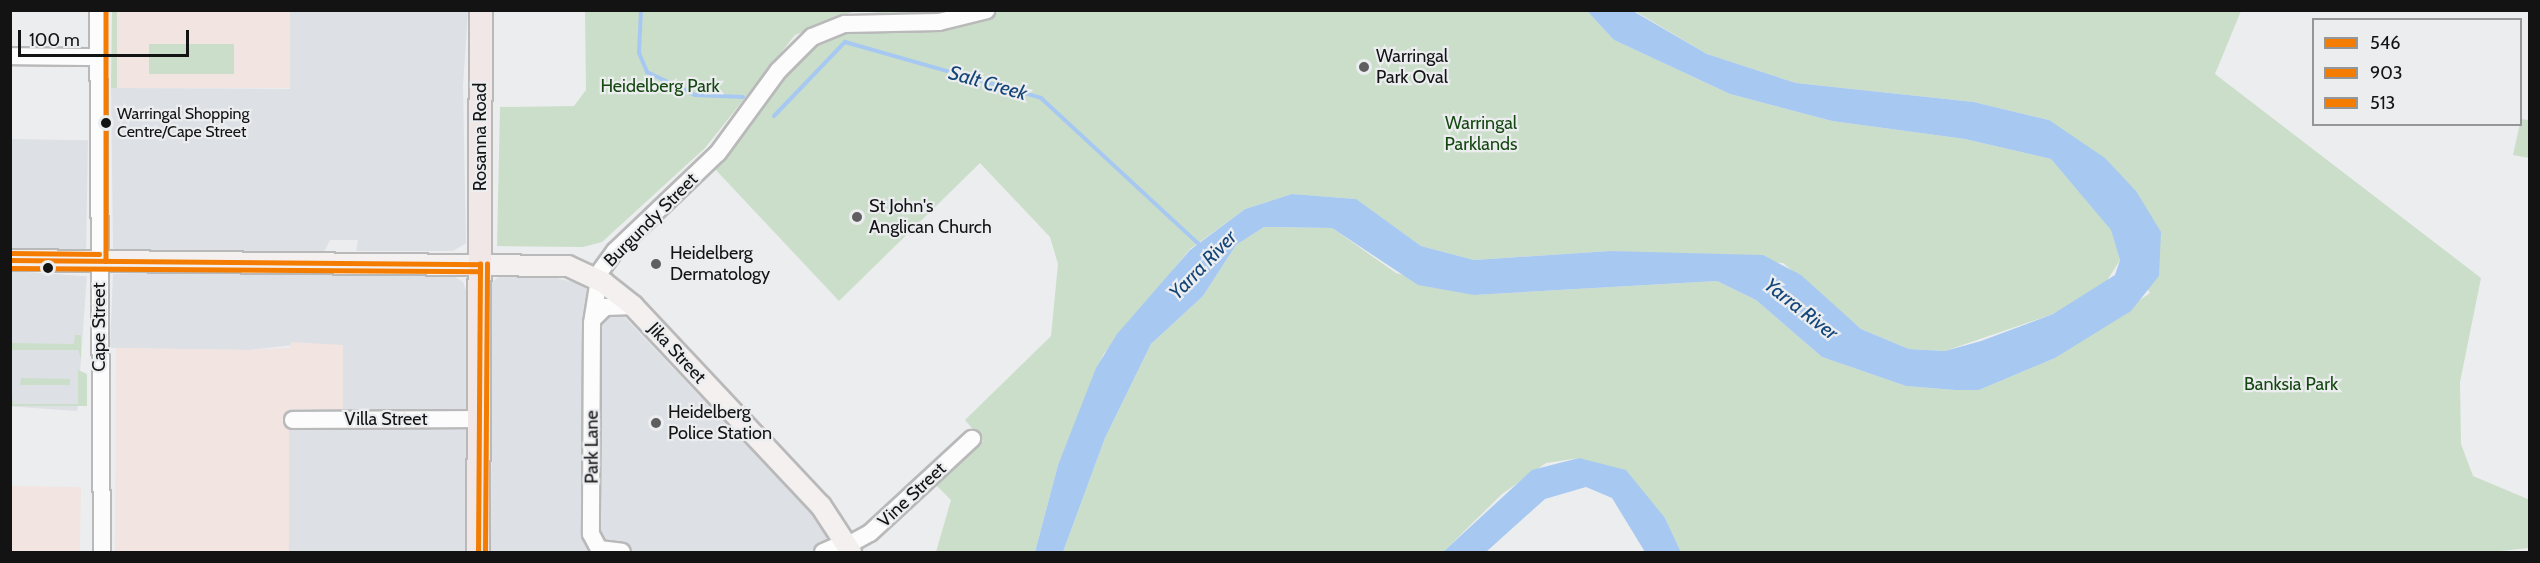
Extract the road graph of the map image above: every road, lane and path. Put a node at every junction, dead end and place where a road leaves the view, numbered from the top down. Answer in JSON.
{"nodes":[{"id":1,"x":98,"y":10,"type":"edge"},
{"id":2,"x":481,"y":10,"type":"edge"},
{"id":3,"x":987,"y":10,"type":"edge"},
{"id":4,"x":10,"y":56,"type":"edge"},
{"id":5,"x":98,"y":57,"type":"junction"},
{"id":6,"x":10,"y":260,"type":"edge"},
{"id":7,"x":99,"y":261,"type":"junction"},
{"id":8,"x":480,"y":264,"type":"junction"},
{"id":9,"x":597,"y":278,"type":"junction"},
{"id":10,"x":633,"y":306,"type":"junction"},
{"id":11,"x":593,"y":319,"type":"junction"},
{"id":12,"x":478,"y":419,"type":"junction"},
{"id":13,"x":293,"y":420,"type":"dead end"},
{"id":14,"x":972,"y":439,"type":"dead end"},
{"id":15,"x":98,"y":463,"type":"junction"},
{"id":16,"x":848,"y":546,"type":"edge"},
{"id":17,"x":92,"y":552,"type":"edge"},
{"id":18,"x":102,"y":552,"type":"edge"},
{"id":19,"x":478,"y":552,"type":"edge"},
{"id":20,"x":622,"y":552,"type":"edge"},
{"id":21,"x":823,"y":552,"type":"edge"}],
"edges":[{"from":1,"to":5,"type":"street","name":"Cape Street"},
{"from":2,"to":8,"type":"highway","name":"Rosanna Road"},
{"from":3,"to":9,"type":"street","name":"Burgundy Street"},
{"from":4,"to":5,"type":"street"},
{"from":5,"to":7,"type":"street","name":"Cape Street"},
{"from":6,"to":7,"type":"main road","name":"Burgundy Street"},
{"from":7,"to":8,"type":"main road","name":"Burgundy Street"},
{"from":7,"to":15,"type":"street","name":"Cape Street"},
{"from":8,"to":9,"type":"main road","name":"Burgundy Street"},
{"from":8,"to":12,"type":"highway","name":"Rosanna Road"},
{"from":9,"to":10,"type":"main road","name":"Jika Street"},
{"from":9,"to":11,"type":"street","name":"Park Lane"},
{"from":10,"to":11,"type":"street"},
{"from":10,"to":16,"type":"main road","name":"Jika Street"},
{"from":11,"to":20,"type":"street","name":"Park Lane"},
{"from":12,"to":13,"type":"street","name":"Villa Street"},
{"from":12,"to":19,"type":"highway","name":"Rosanna Road"},
{"from":14,"to":16,"type":"street","name":"Vine Street"},
{"from":15,"to":17,"type":"street","name":"Cape Street"},
{"from":15,"to":18,"type":"street","name":"Cape Street"},
{"from":16,"to":21,"type":"street"}]}
